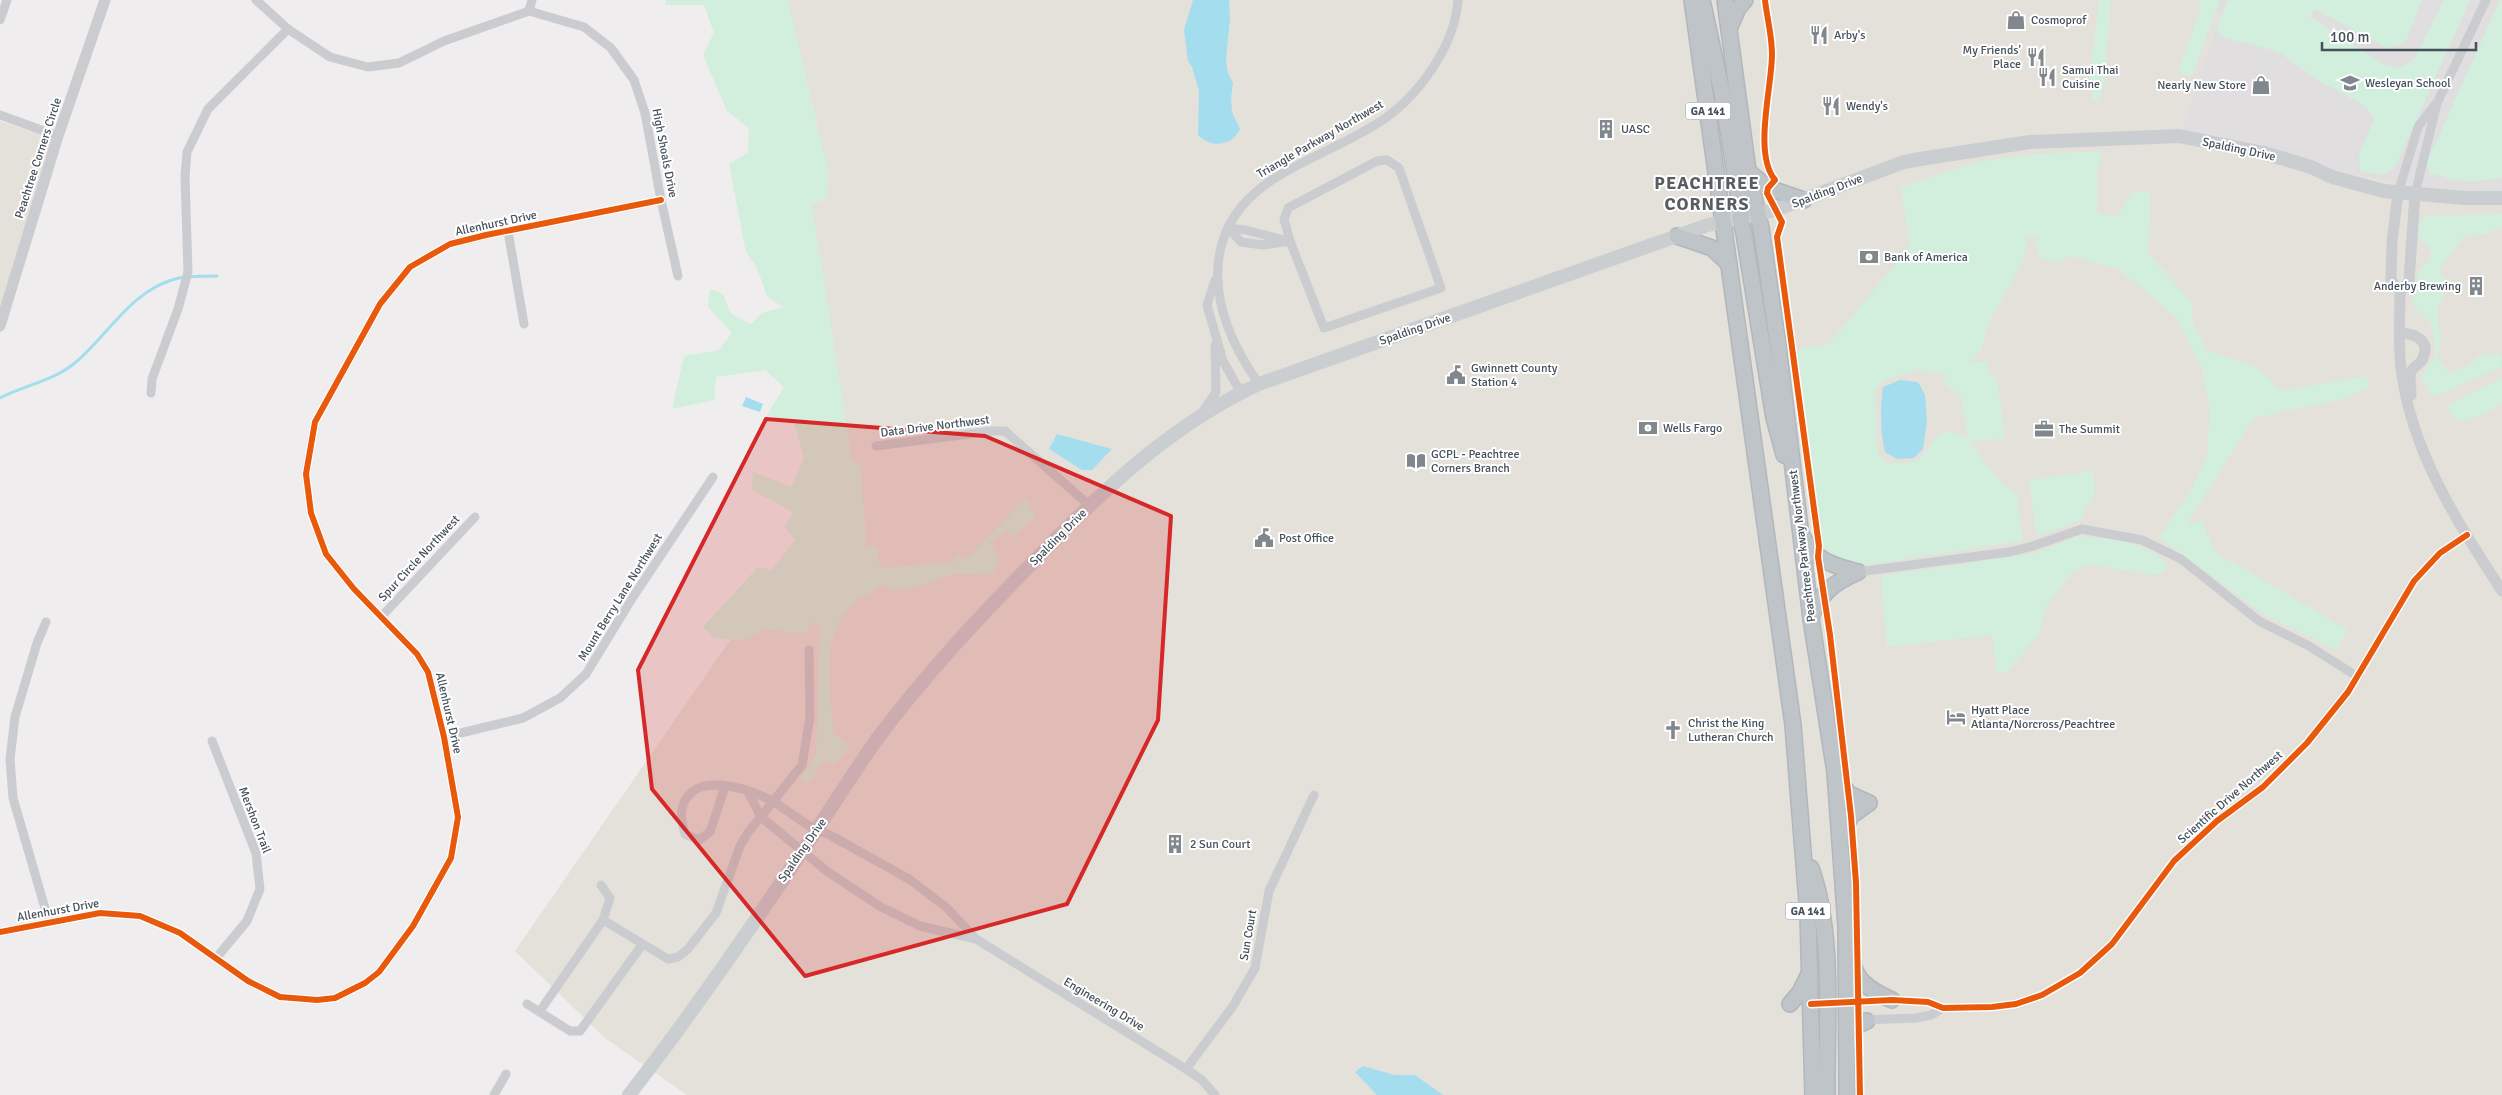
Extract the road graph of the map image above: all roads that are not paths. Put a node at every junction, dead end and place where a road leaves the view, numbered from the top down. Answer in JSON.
{"nodes":[{"id":1,"x":8,"y":0,"type":"edge"},
{"id":2,"x":105,"y":0,"type":"edge"},
{"id":3,"x":256,"y":0,"type":"edge"},
{"id":4,"x":532,"y":0,"type":"edge"},
{"id":5,"x":1458,"y":0,"type":"edge"},
{"id":6,"x":1692,"y":0,"type":"edge"},
{"id":7,"x":1702,"y":0,"type":"edge"},
{"id":8,"x":1724,"y":0,"type":"edge"},
{"id":9,"x":1745,"y":0,"type":"edge"},
{"id":10,"x":2486,"y":0,"type":"edge"},
{"id":11,"x":529,"y":11,"type":"junction"},
{"id":12,"x":0,"y":20,"type":"edge"},
{"id":13,"x":1728,"y":28,"type":"junction"},
{"id":14,"x":288,"y":29,"type":"junction"},
{"id":15,"x":2438,"y":101,"type":"junction"},
{"id":16,"x":0,"y":115,"type":"edge"},
{"id":17,"x":58,"y":136,"type":"junction"},
{"id":18,"x":1748,"y":171,"type":"junction"},
{"id":19,"x":2398,"y":193,"type":"junction"},
{"id":20,"x":2415,"y":194,"type":"junction"},
{"id":21,"x":2502,"y":198,"type":"edge"},
{"id":22,"x":661,"y":200,"type":"junction"},
{"id":23,"x":1804,"y":200,"type":"junction"},
{"id":24,"x":1757,"y":214,"type":"junction"},
{"id":25,"x":1741,"y":218,"type":"junction"},
{"id":26,"x":1723,"y":222,"type":"junction"},
{"id":27,"x":1228,"y":228,"type":"junction"},
{"id":28,"x":508,"y":231,"type":"junction"},
{"id":29,"x":1677,"y":236,"type":"junction"},
{"id":30,"x":1290,"y":241,"type":"junction"},
{"id":31,"x":1729,"y":264,"type":"junction"},
{"id":32,"x":678,"y":276,"type":"dead end"},
{"id":33,"x":1216,"y":278,"type":"junction"},
{"id":34,"x":2400,"y":293,"type":"junction"},
{"id":35,"x":524,"y":324,"type":"dead end"},
{"id":36,"x":0,"y":326,"type":"edge"},
{"id":37,"x":2401,"y":334,"type":"junction"},
{"id":38,"x":1215,"y":340,"type":"junction"},
{"id":39,"x":1260,"y":384,"type":"junction"},
{"id":40,"x":151,"y":393,"type":"dead end"},
{"id":41,"x":1241,"y":393,"type":"junction"},
{"id":42,"x":2409,"y":407,"type":"junction"},
{"id":43,"x":1200,"y":415,"type":"junction"},
{"id":44,"x":876,"y":446,"type":"dead end"},
{"id":45,"x":713,"y":477,"type":"dead end"},
{"id":46,"x":1796,"y":490,"type":"junction"},
{"id":47,"x":1089,"y":505,"type":"junction"},
{"id":48,"x":475,"y":517,"type":"dead end"},
{"id":49,"x":1801,"y":531,"type":"junction"},
{"id":50,"x":2467,"y":535,"type":"junction"},
{"id":51,"x":1858,"y":572,"type":"junction"},
{"id":52,"x":2502,"y":591,"type":"edge"},
{"id":53,"x":382,"y":616,"type":"junction"},
{"id":54,"x":1811,"y":618,"type":"junction"},
{"id":55,"x":46,"y":622,"type":"dead end"},
{"id":56,"x":809,"y":650,"type":"dead end"},
{"id":57,"x":2358,"y":677,"type":"junction"},
{"id":58,"x":444,"y":737,"type":"junction"},
{"id":59,"x":212,"y":741,"type":"dead end"},
{"id":60,"x":1835,"y":772,"type":"junction"},
{"id":61,"x":725,"y":786,"type":"junction"},
{"id":62,"x":747,"y":790,"type":"junction"},
{"id":63,"x":1314,"y":795,"type":"dead end"},
{"id":64,"x":772,"y":801,"type":"junction"},
{"id":65,"x":761,"y":817,"type":"junction"},
{"id":66,"x":816,"y":831,"type":"junction"},
{"id":67,"x":1841,"y":836,"type":"junction"},
{"id":68,"x":802,"y":851,"type":"junction"},
{"id":69,"x":1805,"y":852,"type":"junction"},
{"id":70,"x":601,"y":885,"type":"dead end"},
{"id":71,"x":603,"y":920,"type":"junction"},
{"id":72,"x":49,"y":922,"type":"junction"},
{"id":73,"x":1846,"y":926,"type":"junction"},
{"id":74,"x":0,"y":932,"type":"edge"},
{"id":75,"x":976,"y":939,"type":"junction"},
{"id":76,"x":642,"y":945,"type":"junction"},
{"id":77,"x":217,"y":957,"type":"junction"},
{"id":78,"x":1810,"y":970,"type":"junction"},
{"id":79,"x":1892,"y":1000,"type":"junction"},
{"id":80,"x":1845,"y":1002,"type":"junction"},
{"id":81,"x":527,"y":1004,"type":"dead end"},
{"id":82,"x":1790,"y":1004,"type":"dead end"},
{"id":83,"x":1819,"y":1004,"type":"junction"},
{"id":84,"x":1943,"y":1008,"type":"junction"},
{"id":85,"x":540,"y":1011,"type":"junction"},
{"id":86,"x":1820,"y":1020,"type":"junction"},
{"id":87,"x":1845,"y":1020,"type":"junction"},
{"id":88,"x":1867,"y":1021,"type":"junction"},
{"id":89,"x":1847,"y":1046,"type":"junction"},
{"id":90,"x":1186,"y":1069,"type":"junction"},
{"id":91,"x":506,"y":1074,"type":"dead end"},
{"id":92,"x":494,"y":1095,"type":"edge"},
{"id":93,"x":629,"y":1095,"type":"edge"},
{"id":94,"x":1215,"y":1095,"type":"edge"},
{"id":95,"x":1813,"y":1095,"type":"edge"},
{"id":96,"x":1827,"y":1095,"type":"edge"},
{"id":97,"x":1847,"y":1095,"type":"edge"}],
"edges":[{"from":1,"to":12,"type":"street"},
{"from":2,"to":17,"type":"street","name":"Peachtree Corners Circle"},
{"from":3,"to":14,"type":"street"},
{"from":4,"to":11,"type":"street"},
{"from":5,"to":27,"type":"street","name":"Triangle Parkway Northwest"},
{"from":6,"to":26,"type":"highway","number":"GA 141"},
{"from":7,"to":25,"type":"highway"},
{"from":8,"to":13,"type":"highway","name":"Peachtree Parkway Northwest","number":"GA 141"},
{"from":9,"to":13,"type":"highway"},
{"from":10,"to":15,"type":"street"},
{"from":11,"to":14,"type":"street"},
{"from":11,"to":22,"type":"street","name":"High Shoals Drive"},
{"from":13,"to":18,"type":"highway","name":"Peachtree Parkway Northwest","number":"GA 141"},
{"from":14,"to":40,"type":"street"},
{"from":15,"to":19,"type":"street"},
{"from":15,"to":20,"type":"street"},
{"from":16,"to":17,"type":"street"},
{"from":17,"to":36,"type":"street","name":"Peachtree Corners Circle"},
{"from":18,"to":23,"type":"highway"},
{"from":18,"to":24,"type":"highway","name":"Peachtree Parkway Northwest","number":"GA 141"},
{"from":19,"to":20,"type":"main road","name":"Spalding Drive"},
{"from":19,"to":23,"type":"main road","name":"Spalding Drive"},
{"from":19,"to":34,"type":"street"},
{"from":20,"to":21,"type":"main road","name":"Spalding Drive"},
{"from":20,"to":34,"type":"street"},
{"from":22,"to":28,"type":"street","name":"Allenhurst Drive"},
{"from":22,"to":32,"type":"street","name":"High Shoals Drive"},
{"from":23,"to":24,"type":"main road","name":"Spalding Drive"},
{"from":24,"to":25,"type":"main road","name":"Spalding Drive"},
{"from":24,"to":46,"type":"highway","name":"Peachtree Parkway Northwest","number":"GA 141"},
{"from":25,"to":26,"type":"main road","name":"Spalding Drive"},
{"from":25,"to":46,"type":"highway"},
{"from":26,"to":29,"type":"main road","name":"Spalding Drive"},
{"from":26,"to":31,"type":"highway","number":"GA 141"},
{"from":27,"to":30,"type":"street"},
{"from":27,"to":33,"type":"street","name":"Triangle Parkway Northwest"},
{"from":28,"to":35,"type":"street"},
{"from":28,"to":53,"type":"street","name":"Allenhurst Drive"},
{"from":29,"to":31,"type":"highway"},
{"from":29,"to":39,"type":"main road","name":"Spalding Drive"},
{"from":30,"to":30,"type":"street"},
{"from":31,"to":69,"type":"highway","number":"GA 141"},
{"from":33,"to":38,"type":"street","name":"Triangle Parkway Northwest"},
{"from":33,"to":39,"type":"street","name":"Triangle Parkway Northwest"},
{"from":34,"to":37,"type":"street"},
{"from":37,"to":42,"type":"street"},
{"from":37,"to":42,"type":"street"},
{"from":38,"to":41,"type":"street","name":"Triangle Parkway Northwest"},
{"from":38,"to":43,"type":"street","name":"Triangle Parkway Northwest"},
{"from":39,"to":41,"type":"main road","name":"Spalding Drive"},
{"from":41,"to":43,"type":"main road","name":"Spalding Drive"},
{"from":42,"to":50,"type":"street"},
{"from":43,"to":47,"type":"main road","name":"Spalding Drive"},
{"from":44,"to":47,"type":"street","name":"Data Drive Northwest"},
{"from":45,"to":58,"type":"street","name":"Mount Berry Lane Northwest"},
{"from":46,"to":49,"type":"highway","name":"Peachtree Parkway Northwest","number":"GA 141"},
{"from":47,"to":66,"type":"main road","name":"Spalding Drive"},
{"from":48,"to":53,"type":"street","name":"Spur Circle Northwest"},
{"from":49,"to":51,"type":"highway"},
{"from":49,"to":54,"type":"highway","name":"Peachtree Parkway Northwest","number":"GA 141"},
{"from":50,"to":52,"type":"street"},
{"from":50,"to":57,"type":"street","name":"Scientific Drive Northwest"},
{"from":51,"to":54,"type":"highway"},
{"from":51,"to":57,"type":"street"},
{"from":53,"to":58,"type":"street","name":"Allenhurst Drive"},
{"from":54,"to":60,"type":"highway","name":"Peachtree Parkway Northwest","number":"GA 141"},
{"from":55,"to":72,"type":"street"},
{"from":56,"to":64,"type":"street"},
{"from":57,"to":84,"type":"street","name":"Scientific Drive Northwest"},
{"from":58,"to":77,"type":"street","name":"Allenhurst Drive"},
{"from":59,"to":77,"type":"street","name":"Mershon Trail"},
{"from":60,"to":67,"type":"highway","name":"Peachtree Parkway Northwest","number":"GA 141"},
{"from":60,"to":67,"type":"highway"},
{"from":61,"to":61,"type":"street","name":"Engineering Drive"},
{"from":61,"to":62,"type":"street","name":"Engineering Drive"},
{"from":62,"to":64,"type":"street","name":"Engineering Drive"},
{"from":62,"to":65,"type":"street"},
{"from":63,"to":90,"type":"street","name":"Sun Court"},
{"from":64,"to":65,"type":"street"},
{"from":64,"to":66,"type":"street","name":"Engineering Drive"},
{"from":65,"to":68,"type":"street","name":"Engineering Drive"},
{"from":65,"to":76,"type":"street"},
{"from":66,"to":68,"type":"main road","name":"Spalding Drive"},
{"from":66,"to":75,"type":"street","name":"Engineering Drive"},
{"from":67,"to":73,"type":"highway","name":"Peachtree Parkway Northwest","number":"GA 141"},
{"from":68,"to":75,"type":"street","name":"Engineering Drive"},
{"from":68,"to":93,"type":"main road","name":"Spalding Drive"},
{"from":69,"to":78,"type":"highway","number":"GA 141"},
{"from":69,"to":83,"type":"highway"},
{"from":70,"to":71,"type":"street"},
{"from":71,"to":76,"type":"street"},
{"from":71,"to":85,"type":"street"},
{"from":72,"to":74,"type":"street","name":"Allenhurst Drive"},
{"from":72,"to":77,"type":"street","name":"Allenhurst Drive"},
{"from":73,"to":79,"type":"highway"},
{"from":73,"to":80,"type":"highway","name":"Peachtree Parkway Northwest","number":"GA 141"},
{"from":75,"to":90,"type":"street","name":"Engineering Drive"},
{"from":76,"to":85,"type":"street"},
{"from":78,"to":82,"type":"highway"},
{"from":78,"to":83,"type":"highway","number":"GA 141"},
{"from":79,"to":80,"type":"street","name":"Scientific Drive Northwest"},
{"from":79,"to":84,"type":"street","name":"Scientific Drive Northwest"},
{"from":80,"to":83,"type":"street","name":"Scientific Drive Northwest"},
{"from":80,"to":87,"type":"highway","name":"Peachtree Parkway Northwest","number":"GA 141"},
{"from":81,"to":85,"type":"street"},
{"from":83,"to":86,"type":"highway"},
{"from":84,"to":88,"type":"street","name":"Scientific Drive Northwest"},
{"from":86,"to":87,"type":"street","name":"Scientific Drive Northwest"},
{"from":86,"to":95,"type":"highway"},
{"from":86,"to":96,"type":"highway"},
{"from":87,"to":88,"type":"street","name":"Scientific Drive Northwest"},
{"from":87,"to":89,"type":"highway","name":"Peachtree Parkway Northwest","number":"GA 141"},
{"from":88,"to":89,"type":"highway"},
{"from":89,"to":97,"type":"highway","name":"Peachtree Parkway Northwest","number":"GA 141"},
{"from":90,"to":94,"type":"street","name":"Engineering Drive"},
{"from":91,"to":92,"type":"street"}]}
